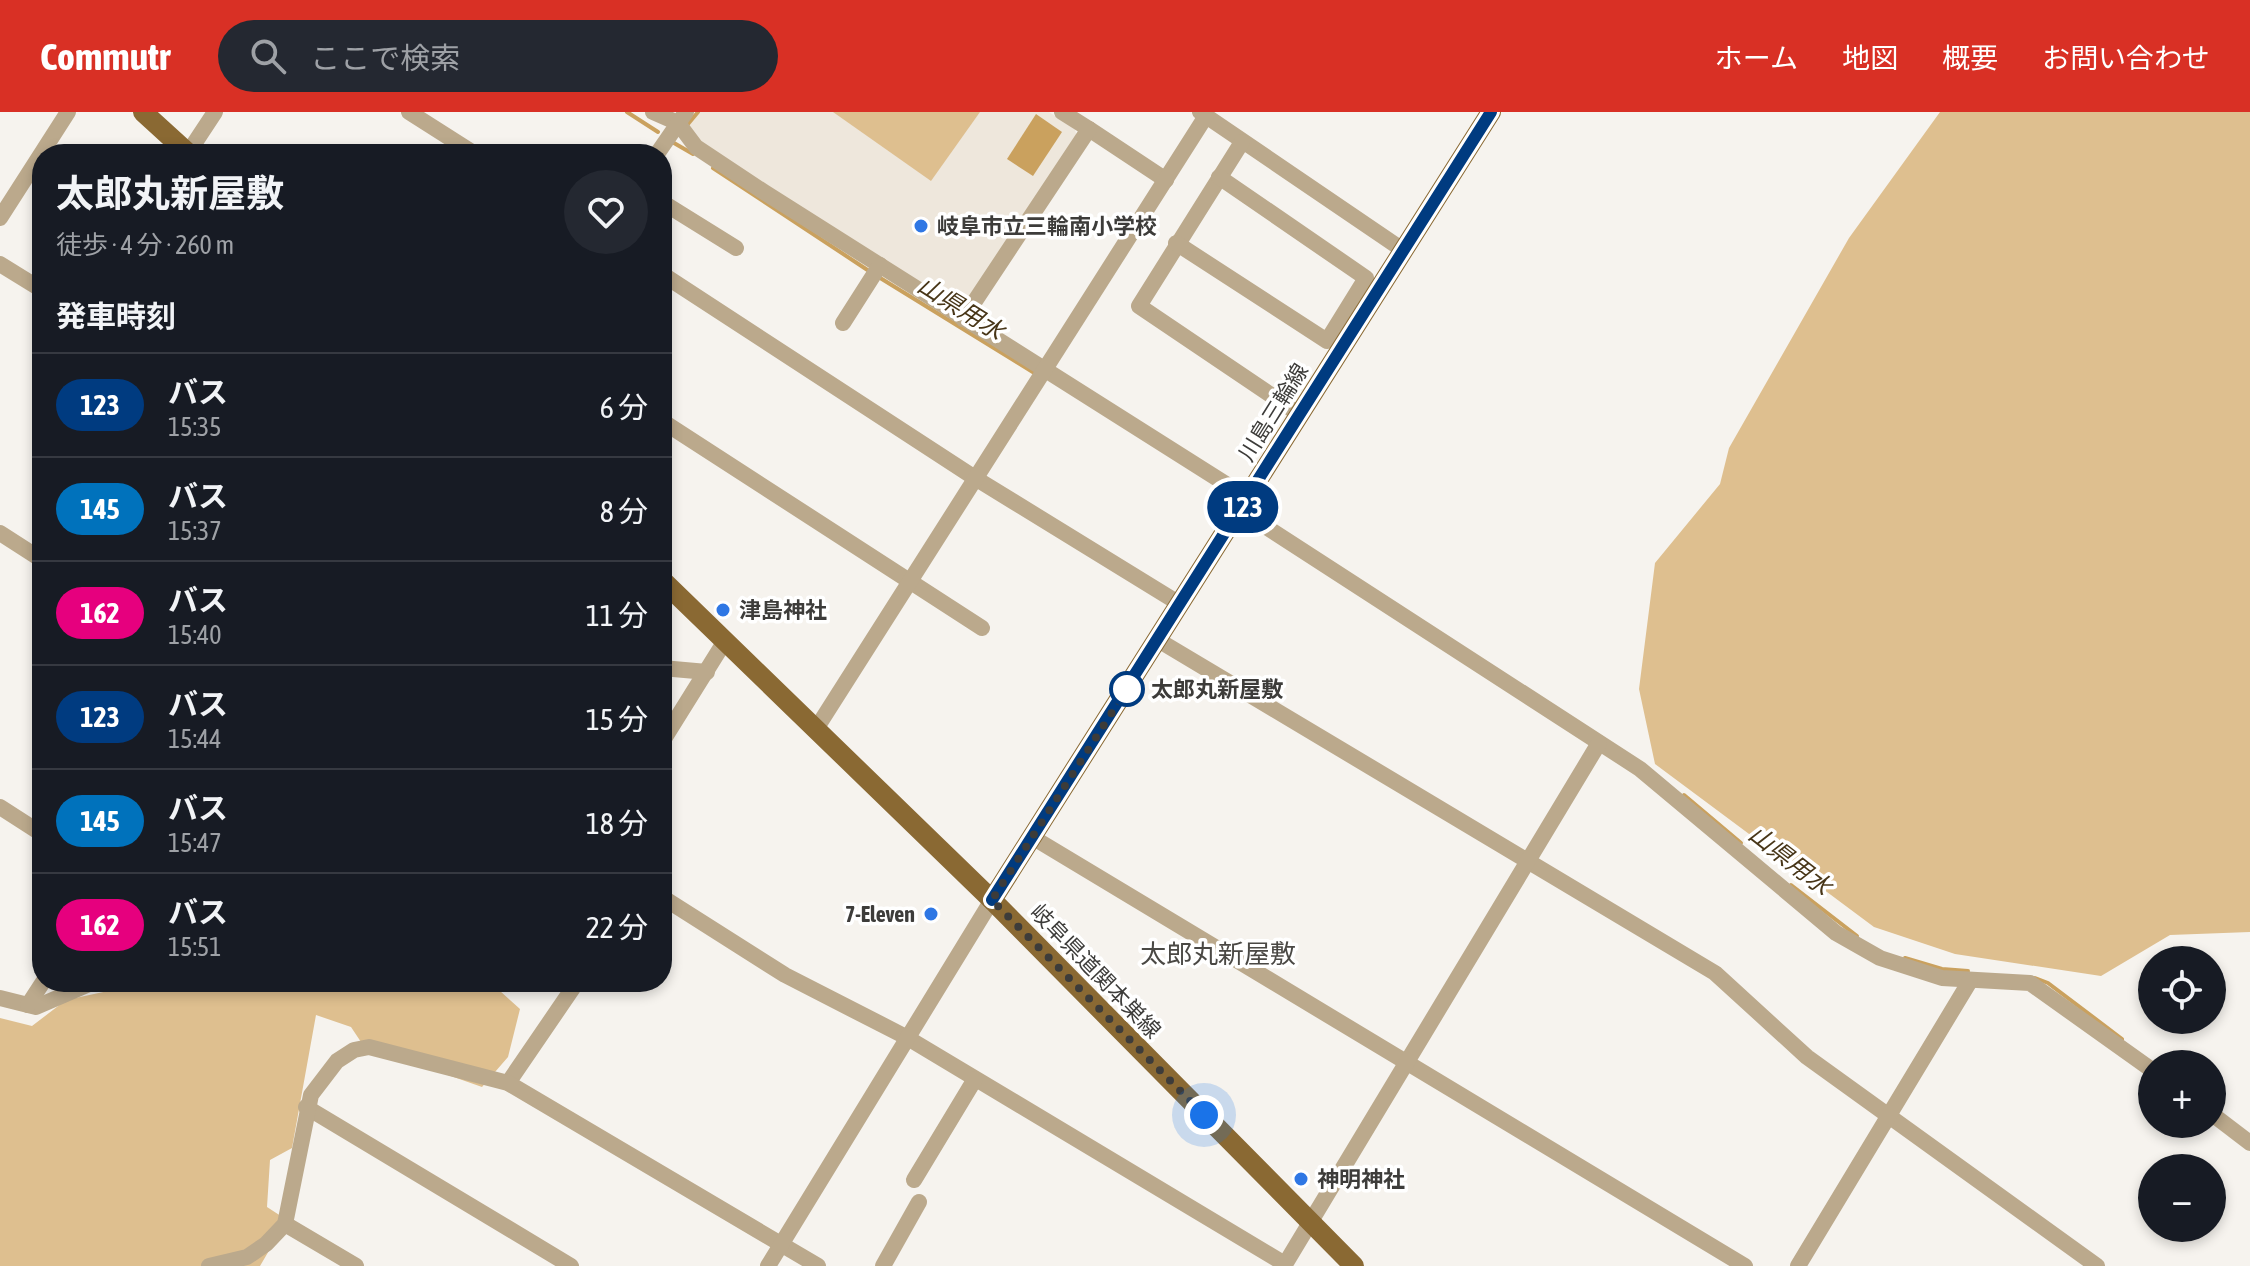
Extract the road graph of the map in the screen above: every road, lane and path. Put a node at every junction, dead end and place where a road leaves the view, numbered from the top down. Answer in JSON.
{"nodes":[{"id":1,"x":68,"y":112,"type":"edge"},
{"id":2,"x":143,"y":112,"type":"edge"},
{"id":3,"x":215,"y":112,"type":"edge"},
{"id":4,"x":409,"y":112,"type":"edge"},
{"id":5,"x":653,"y":112,"type":"edge"},
{"id":6,"x":1062,"y":112,"type":"edge"},
{"id":7,"x":1491,"y":112,"type":"edge"},
{"id":8,"x":1203,"y":114,"type":"edge"},
{"id":9,"x":682,"y":117,"type":"edge"},
{"id":10,"x":1089,"y":129,"type":"junction"},
{"id":11,"x":1242,"y":142,"type":"junction"},
{"id":12,"x":47,"y":144,"type":"edge"},
{"id":13,"x":178,"y":144,"type":"edge"},
{"id":14,"x":195,"y":144,"type":"edge"},
{"id":15,"x":459,"y":144,"type":"edge"},
{"id":16,"x":664,"y":144,"type":"edge"},
{"id":17,"x":32,"y":168,"type":"edge"},
{"id":18,"x":1219,"y":177,"type":"junction"},
{"id":19,"x":1166,"y":180,"type":"junction"},
{"id":20,"x":672,"y":208,"type":"edge"},
{"id":21,"x":0,"y":218,"type":"edge"},
{"id":22,"x":1176,"y":243,"type":"junction"},
{"id":23,"x":736,"y":248,"type":"dead end"},
{"id":24,"x":1403,"y":250,"type":"junction"},
{"id":25,"x":0,"y":264,"type":"edge"},
{"id":26,"x":880,"y":265,"type":"junction"},
{"id":27,"x":672,"y":281,"type":"edge"},
{"id":28,"x":32,"y":284,"type":"edge"},
{"id":29,"x":963,"y":319,"type":"junction"},
{"id":30,"x":843,"y":323,"type":"dead end"},
{"id":31,"x":1041,"y":376,"type":"junction"},
{"id":32,"x":1299,"y":414,"type":"junction"},
{"id":33,"x":672,"y":427,"type":"edge"},
{"id":34,"x":975,"y":478,"type":"junction"},
{"id":35,"x":1244,"y":504,"type":"junction"},
{"id":36,"x":0,"y":533,"type":"edge"},
{"id":37,"x":32,"y":554,"type":"edge"},
{"id":38,"x":912,"y":583,"type":"junction"},
{"id":39,"x":672,"y":590,"type":"edge"},
{"id":40,"x":1180,"y":604,"type":"junction"},
{"id":41,"x":982,"y":628,"type":"dead end"},
{"id":42,"x":1158,"y":640,"type":"junction"},
{"id":43,"x":725,"y":641,"type":"junction"},
{"id":44,"x":672,"y":669,"type":"edge"},
{"id":45,"x":707,"y":672,"type":"junction"},
{"id":46,"x":672,"y":726,"type":"edge"},
{"id":47,"x":816,"y":729,"type":"junction"},
{"id":48,"x":1599,"y":743,"type":"junction"},
{"id":49,"x":0,"y":807,"type":"edge"},
{"id":50,"x":32,"y":828,"type":"edge"},
{"id":51,"x":1032,"y":837,"type":"junction"},
{"id":52,"x":1525,"y":860,"type":"junction"},
{"id":53,"x":992,"y":900,"type":"junction"},
{"id":54,"x":672,"y":903,"type":"edge"},
{"id":55,"x":1970,"y":981,"type":"junction"},
{"id":56,"x":36,"y":992,"type":"edge"},
{"id":57,"x":71,"y":992,"type":"edge"},
{"id":58,"x":570,"y":992,"type":"edge"},
{"id":59,"x":0,"y":998,"type":"edge"},
{"id":60,"x":28,"y":1005,"type":"junction"},
{"id":61,"x":906,"y":1037,"type":"junction"},
{"id":62,"x":2138,"y":1060,"type":"edge"},
{"id":63,"x":1406,"y":1062,"type":"junction"},
{"id":64,"x":975,"y":1079,"type":"junction"},
{"id":65,"x":508,"y":1083,"type":"junction"},
{"id":66,"x":306,"y":1107,"type":"junction"},
{"id":67,"x":1889,"y":1116,"type":"junction"},
{"id":68,"x":2226,"y":1125,"type":"edge"},
{"id":69,"x":2250,"y":1143,"type":"edge"},
{"id":70,"x":914,"y":1180,"type":"dead end"},
{"id":71,"x":919,"y":1202,"type":"dead end"},
{"id":72,"x":1310,"y":1223,"type":"junction"},
{"id":73,"x":285,"y":1224,"type":"junction"},
{"id":74,"x":781,"y":1244,"type":"junction"},
{"id":75,"x":1284,"y":1265,"type":"edge"},
{"id":76,"x":209,"y":1266,"type":"edge"},
{"id":77,"x":356,"y":1266,"type":"edge"},
{"id":78,"x":571,"y":1266,"type":"edge"},
{"id":79,"x":768,"y":1266,"type":"edge"},
{"id":80,"x":818,"y":1266,"type":"edge"},
{"id":81,"x":883,"y":1266,"type":"edge"},
{"id":82,"x":1354,"y":1266,"type":"edge"},
{"id":83,"x":1745,"y":1266,"type":"edge"},
{"id":84,"x":1798,"y":1266,"type":"edge"},
{"id":85,"x":2097,"y":1266,"type":"edge"}],
"edges":[{"from":1,"to":12,"type":"street"},
{"from":2,"to":13,"type":"main road"},
{"from":3,"to":14,"type":"street"},
{"from":4,"to":15,"type":"street"},
{"from":5,"to":9,"type":"street"},
{"from":6,"to":10,"type":"street"},
{"from":7,"to":24,"type":"main road","name":"川島三輪線"},
{"from":8,"to":11,"type":"street"},
{"from":8,"to":19,"type":"street"},
{"from":9,"to":16,"type":"street"},
{"from":9,"to":26,"type":"street"},
{"from":10,"to":19,"type":"street"},
{"from":10,"to":29,"type":"street"},
{"from":11,"to":18,"type":"street"},
{"from":11,"to":24,"type":"street"},
{"from":17,"to":21,"type":"street"},
{"from":18,"to":22,"type":"street"},
{"from":18,"to":22,"type":"street"},
{"from":19,"to":31,"type":"street"},
{"from":20,"to":23,"type":"street"},
{"from":22,"to":32,"type":"street"},
{"from":24,"to":32,"type":"main road","name":"川島三輪線"},
{"from":25,"to":28,"type":"street"},
{"from":26,"to":29,"type":"street"},
{"from":26,"to":30,"type":"street"},
{"from":27,"to":34,"type":"street"},
{"from":29,"to":31,"type":"street"},
{"from":31,"to":34,"type":"street"},
{"from":31,"to":35,"type":"street"},
{"from":32,"to":35,"type":"main road","name":"川島三輪線"},
{"from":33,"to":38,"type":"street"},
{"from":34,"to":38,"type":"street"},
{"from":34,"to":40,"type":"street"},
{"from":35,"to":40,"type":"main road","name":"川島三輪線"},
{"from":35,"to":48,"type":"street"},
{"from":36,"to":37,"type":"street"},
{"from":38,"to":41,"type":"street"},
{"from":38,"to":47,"type":"street"},
{"from":39,"to":43,"type":"main road","name":"岐阜県道関本巣線"},
{"from":40,"to":42,"type":"main road","name":"川島三輪線"},
{"from":42,"to":51,"type":"main road","name":"川島三輪線"},
{"from":42,"to":52,"type":"street"},
{"from":43,"to":45,"type":"street"},
{"from":43,"to":47,"type":"main road","name":"岐阜県道関本巣線"},
{"from":44,"to":45,"type":"street"},
{"from":45,"to":46,"type":"street"},
{"from":47,"to":53,"type":"main road","name":"岐阜県道関本巣線"},
{"from":48,"to":52,"type":"street"},
{"from":48,"to":55,"type":"street"},
{"from":49,"to":50,"type":"street"},
{"from":51,"to":53,"type":"main road","name":"川島三輪線"},
{"from":51,"to":63,"type":"street"},
{"from":52,"to":63,"type":"street"},
{"from":52,"to":67,"type":"street"},
{"from":53,"to":61,"type":"street"},
{"from":53,"to":72,"type":"main road","name":"岐阜県道関本巣線"},
{"from":54,"to":61,"type":"street"},
{"from":55,"to":62,"type":"street"},
{"from":55,"to":67,"type":"street"},
{"from":56,"to":60,"type":"street"},
{"from":57,"to":60,"type":"street"},
{"from":58,"to":65,"type":"street"},
{"from":59,"to":60,"type":"street"},
{"from":61,"to":64,"type":"street"},
{"from":61,"to":74,"type":"street"},
{"from":63,"to":72,"type":"street"},
{"from":63,"to":83,"type":"street"},
{"from":64,"to":70,"type":"street"},
{"from":64,"to":75,"type":"street"},
{"from":65,"to":66,"type":"street"},
{"from":65,"to":74,"type":"street"},
{"from":66,"to":73,"type":"street"},
{"from":66,"to":78,"type":"street"},
{"from":67,"to":84,"type":"street"},
{"from":67,"to":85,"type":"street"},
{"from":68,"to":69,"type":"street"},
{"from":71,"to":81,"type":"street"},
{"from":72,"to":75,"type":"street"},
{"from":72,"to":82,"type":"main road","name":"岐阜県道関本巣線"},
{"from":73,"to":76,"type":"street"},
{"from":73,"to":77,"type":"street"},
{"from":74,"to":79,"type":"street"},
{"from":74,"to":80,"type":"street"}]}
